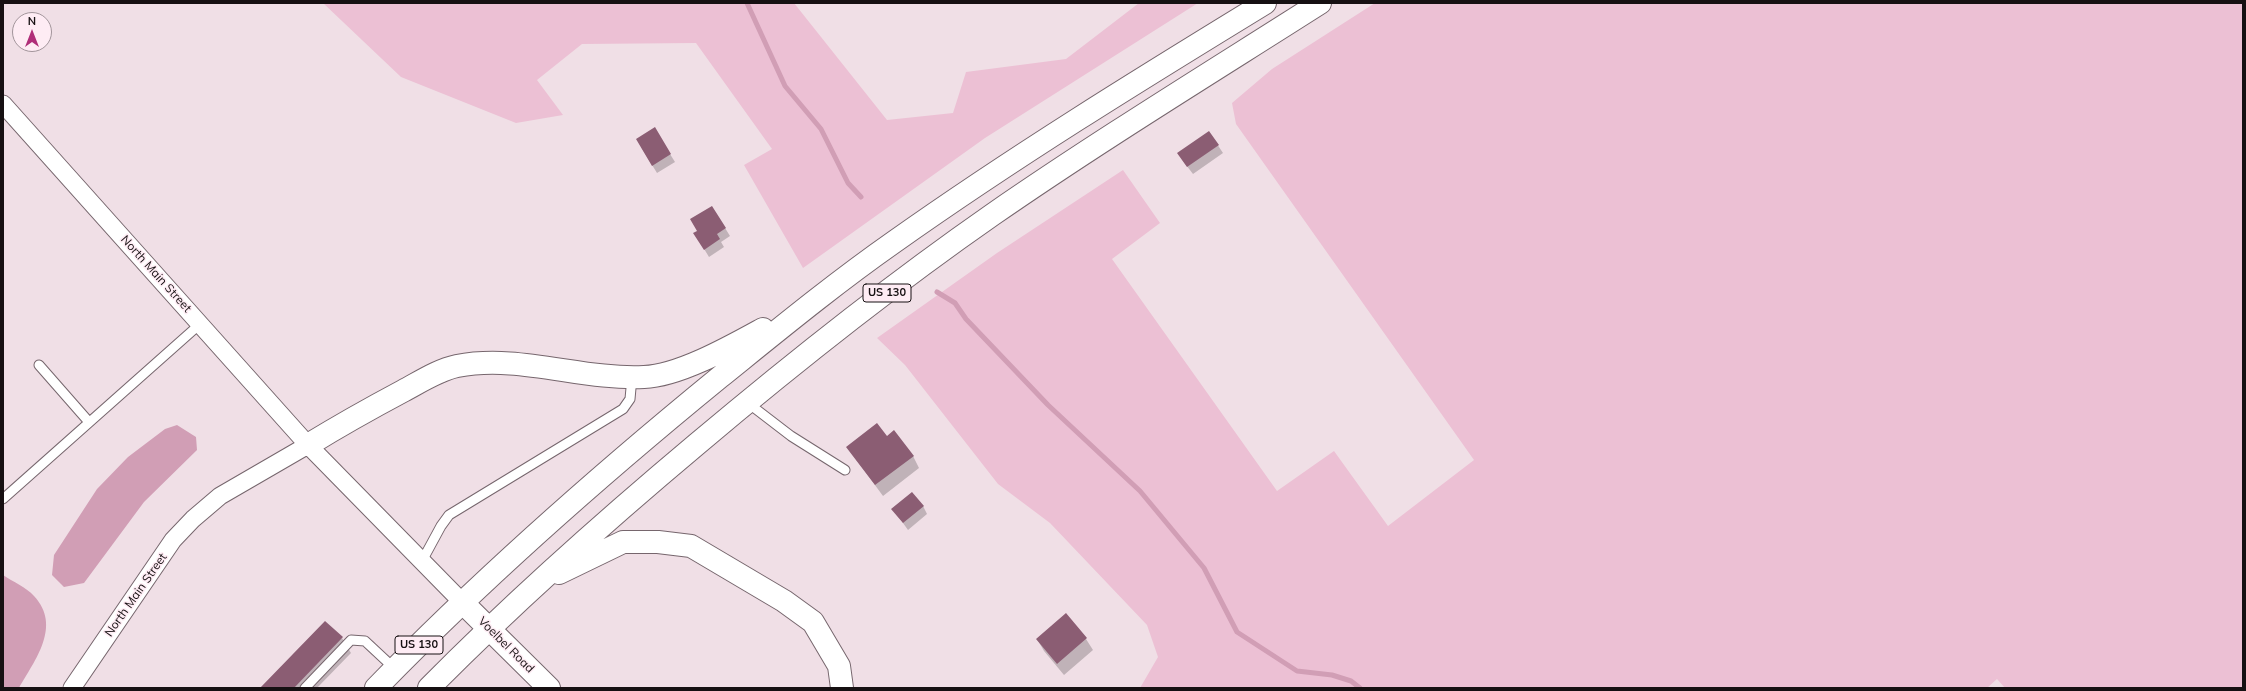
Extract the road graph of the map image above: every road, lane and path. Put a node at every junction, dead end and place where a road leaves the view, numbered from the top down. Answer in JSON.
{"nodes":[{"id":1,"x":1265,"y":3,"type":"edge"},
{"id":2,"x":1320,"y":3,"type":"edge"},
{"id":3,"x":3,"y":104,"type":"edge"},
{"id":4,"x":824,"y":295,"type":"junction"},
{"id":5,"x":200,"y":324,"type":"junction"},
{"id":6,"x":39,"y":365,"type":"dead end"},
{"id":7,"x":632,"y":377,"type":"junction"},
{"id":8,"x":747,"y":402,"type":"junction"},
{"id":9,"x":89,"y":422,"type":"junction"},
{"id":10,"x":308,"y":445,"type":"junction"},
{"id":11,"x":845,"y":470,"type":"dead end"},
{"id":12,"x":3,"y":499,"type":"edge"},
{"id":13,"x":422,"y":561,"type":"junction"},
{"id":14,"x":540,"y":582,"type":"junction"},
{"id":15,"x":462,"y":602,"type":"junction"},
{"id":16,"x":488,"y":628,"type":"junction"},
{"id":17,"x":395,"y":669,"type":"junction"},
{"id":18,"x":72,"y":688,"type":"edge"},
{"id":19,"x":305,"y":688,"type":"edge"},
{"id":20,"x":376,"y":688,"type":"edge"},
{"id":21,"x":429,"y":688,"type":"edge"},
{"id":22,"x":549,"y":688,"type":"edge"},
{"id":23,"x":842,"y":688,"type":"edge"}],
"edges":[{"from":1,"to":4,"type":"main road","number":"US 130"},
{"from":2,"to":8,"type":"main road","number":"US 130"},
{"from":3,"to":5,"type":"street","name":"North Main Street"},
{"from":4,"to":7,"type":"main road"},
{"from":4,"to":15,"type":"main road","number":"US 130"},
{"from":5,"to":9,"type":"lane"},
{"from":5,"to":10,"type":"street","name":"North Main Street"},
{"from":6,"to":9,"type":"lane"},
{"from":7,"to":10,"type":"main road"},
{"from":7,"to":13,"type":"lane"},
{"from":8,"to":11,"type":"lane"},
{"from":8,"to":14,"type":"main road","number":"US 130"},
{"from":9,"to":12,"type":"lane"},
{"from":10,"to":13,"type":"street","name":"North Main Street"},
{"from":10,"to":18,"type":"street","name":"North Main Street"},
{"from":13,"to":15,"type":"street","name":"North Main Street"},
{"from":14,"to":16,"type":"main road","number":"US 130"},
{"from":14,"to":23,"type":"main road"},
{"from":15,"to":16,"type":"main road","name":"Voelbel Road"},
{"from":15,"to":17,"type":"main road","number":"US 130"},
{"from":16,"to":21,"type":"main road","number":"US 130"},
{"from":16,"to":22,"type":"main road","name":"Voelbel Road"},
{"from":17,"to":19,"type":"lane"},
{"from":17,"to":20,"type":"main road","number":"US 130"}]}
